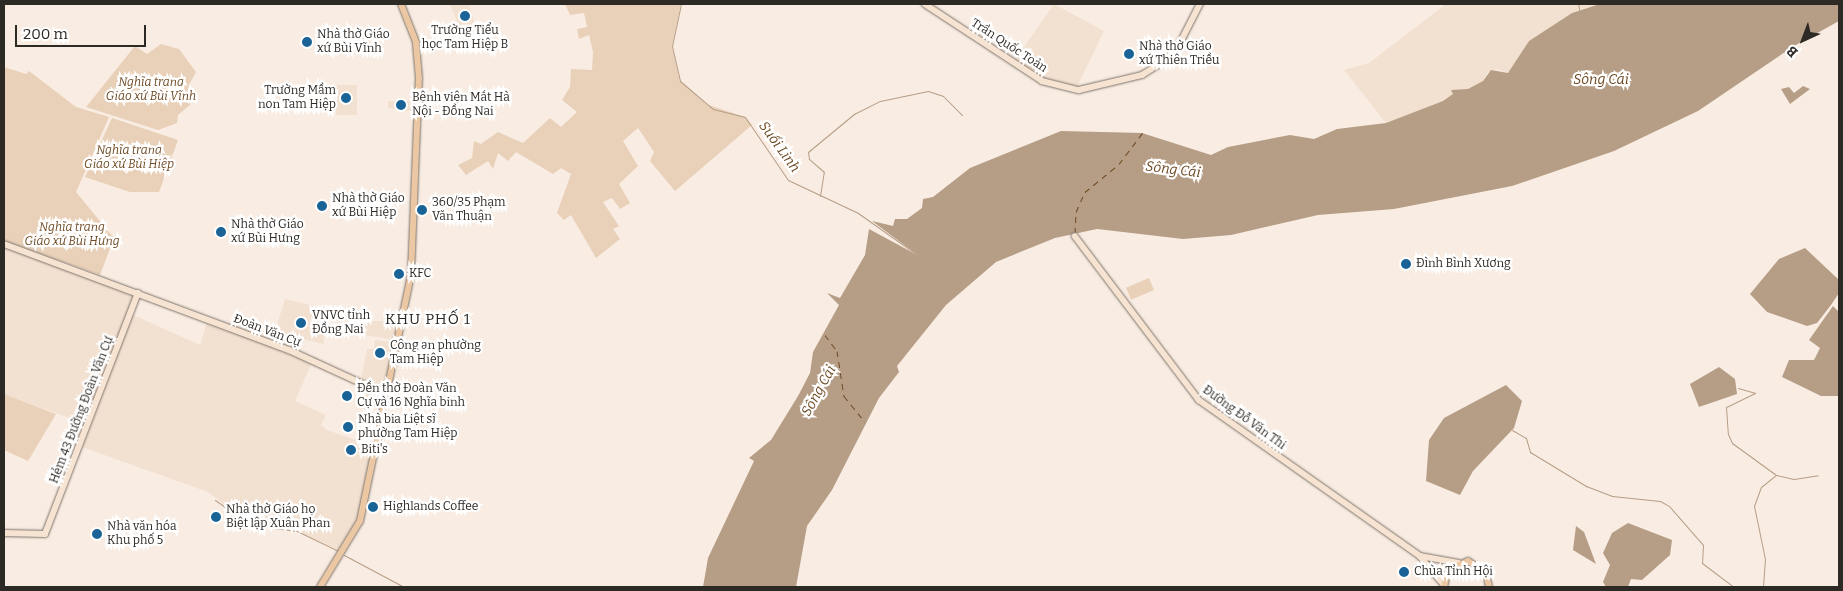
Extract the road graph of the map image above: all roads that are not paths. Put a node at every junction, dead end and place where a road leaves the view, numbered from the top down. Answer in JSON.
{"nodes":[{"id":1,"x":401,"y":4,"type":"edge"},
{"id":2,"x":925,"y":4,"type":"edge"},
{"id":3,"x":1200,"y":4,"type":"edge"},
{"id":4,"x":1075,"y":236,"type":"dead end"},
{"id":5,"x":4,"y":244,"type":"edge"},
{"id":6,"x":138,"y":293,"type":"junction"},
{"id":7,"x":385,"y":394,"type":"junction"},
{"id":8,"x":4,"y":532,"type":"edge"},
{"id":9,"x":1420,"y":556,"type":"junction"},
{"id":10,"x":1458,"y":563,"type":"junction"},
{"id":11,"x":1444,"y":586,"type":"edge"},
{"id":12,"x":320,"y":587,"type":"edge"},
{"id":13,"x":1489,"y":587,"type":"edge"}],
"edges":[{"from":1,"to":7,"type":"main road"},
{"from":2,"to":3,"type":"street","name":"Trần Quốc Toản"},
{"from":4,"to":9,"type":"street","name":"Đường Đỗ Văn Thi"},
{"from":5,"to":6,"type":"street","name":"Đoàn Văn Cự"},
{"from":6,"to":7,"type":"street","name":"Đoàn Văn Cự"},
{"from":6,"to":8,"type":"street","name":"Hẻm 43 Đường Đoàn Văn Cự"},
{"from":7,"to":12,"type":"main road"},
{"from":9,"to":10,"type":"street","name":"Đường Đỗ Văn Thi"},
{"from":9,"to":11,"type":"street","name":"Đường Đỗ Văn Thi"},
{"from":10,"to":11,"type":"main road"},
{"from":10,"to":13,"type":"main road"}]}
